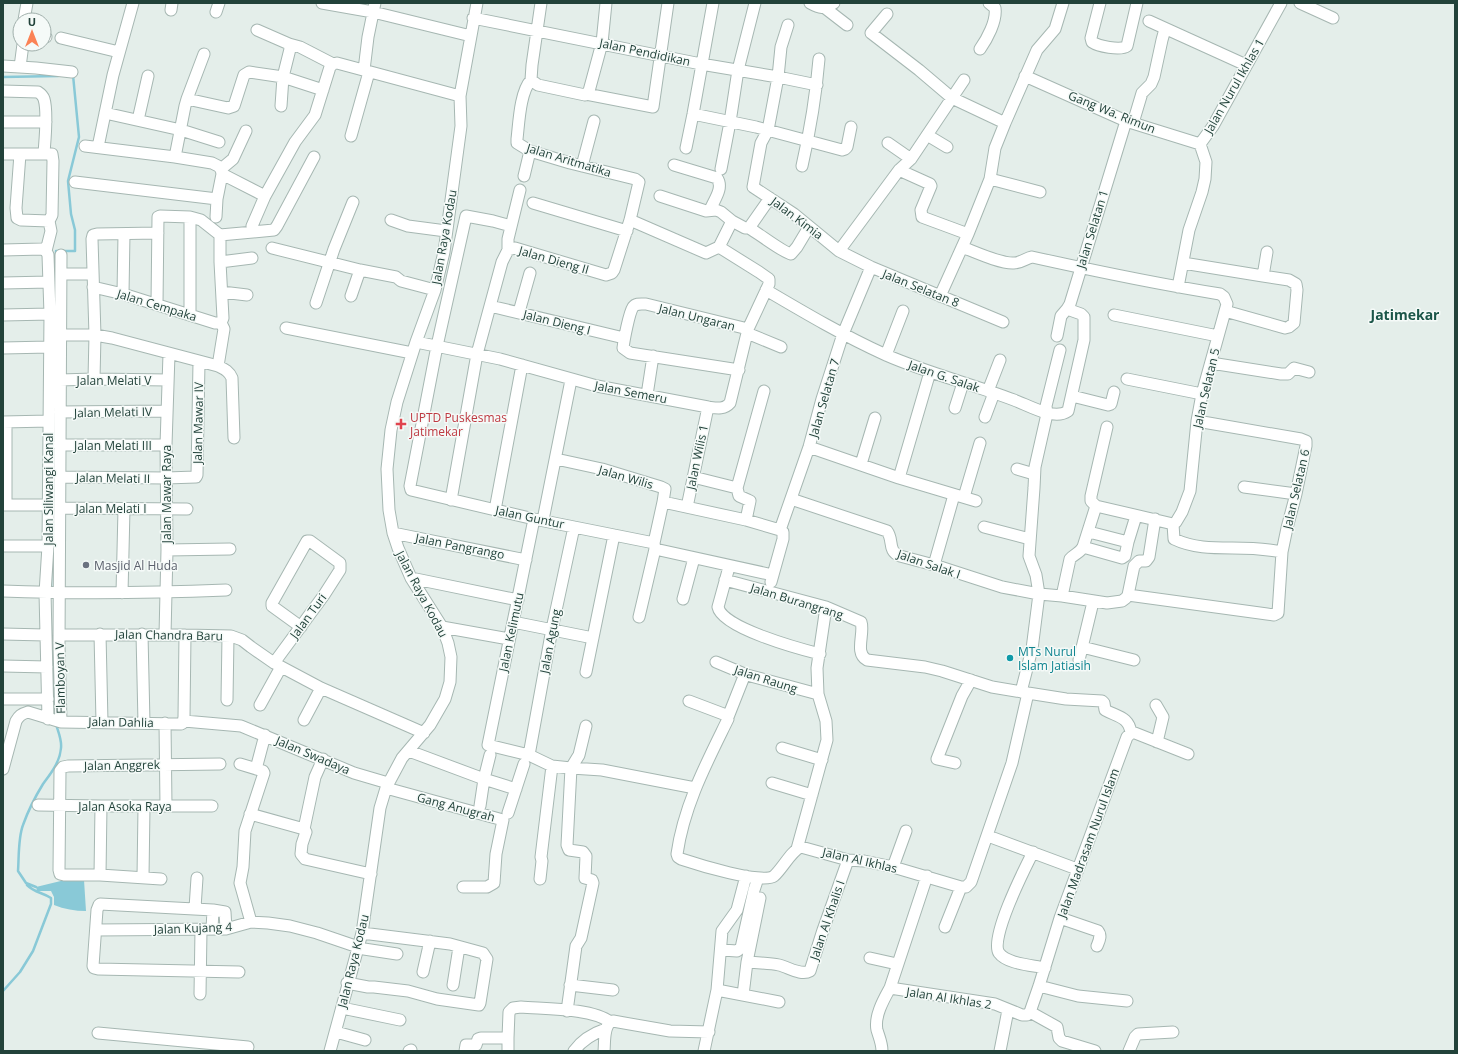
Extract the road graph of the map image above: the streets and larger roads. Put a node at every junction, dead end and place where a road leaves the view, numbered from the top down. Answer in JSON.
{"nodes":[{"id":1,"x":133,"y":3,"type":"edge"},
{"id":2,"x":322,"y":3,"type":"edge"},
{"id":3,"x":476,"y":3,"type":"edge"},
{"id":4,"x":541,"y":3,"type":"edge"},
{"id":5,"x":606,"y":3,"type":"edge"},
{"id":6,"x":668,"y":3,"type":"edge"},
{"id":7,"x":713,"y":3,"type":"edge"},
{"id":8,"x":755,"y":3,"type":"edge"},
{"id":9,"x":810,"y":3,"type":"edge"},
{"id":10,"x":989,"y":3,"type":"edge"},
{"id":11,"x":1063,"y":3,"type":"edge"},
{"id":12,"x":1100,"y":3,"type":"edge"},
{"id":13,"x":1137,"y":3,"type":"edge"},
{"id":14,"x":1281,"y":3,"type":"edge"},
{"id":15,"x":1300,"y":3,"type":"edge"},
{"id":16,"x":829,"y":5,"type":"edge"},
{"id":17,"x":374,"y":7,"type":"edge"},
{"id":18,"x":887,"y":14,"type":"dead end"},
{"id":19,"x":473,"y":18,"type":"junction"},
{"id":20,"x":1333,"y":18,"type":"dead end"},
{"id":21,"x":1149,"y":21,"type":"dead end"},
{"id":22,"x":788,"y":25,"type":"dead end"},
{"id":23,"x":847,"y":25,"type":"dead end"},
{"id":24,"x":1165,"y":29,"type":"junction"},
{"id":25,"x":257,"y":30,"type":"dead end"},
{"id":26,"x":537,"y":30,"type":"junction"},
{"id":27,"x":471,"y":36,"type":"junction"},
{"id":28,"x":61,"y":38,"type":"dead end"},
{"id":29,"x":602,"y":43,"type":"junction"},
{"id":30,"x":290,"y":44,"type":"junction"},
{"id":31,"x":980,"y":49,"type":"dead end"},
{"id":32,"x":22,"y":52,"type":"edge"},
{"id":33,"x":119,"y":52,"type":"junction"},
{"id":34,"x":204,"y":54,"type":"dead end"},
{"id":35,"x":660,"y":55,"type":"junction"},
{"id":36,"x":819,"y":59,"type":"dead end"},
{"id":37,"x":333,"y":64,"type":"junction"},
{"id":38,"x":702,"y":64,"type":"junction"},
{"id":39,"x":1246,"y":65,"type":"junction"},
{"id":40,"x":3,"y":66,"type":"edge"},
{"id":41,"x":20,"y":67,"type":"junction"},
{"id":42,"x":738,"y":70,"type":"junction"},
{"id":43,"x":366,"y":71,"type":"junction"},
{"id":44,"x":72,"y":72,"type":"dead end"},
{"id":45,"x":148,"y":76,"type":"dead end"},
{"id":46,"x":1025,"y":76,"type":"junction"},
{"id":47,"x":283,"y":77,"type":"junction"},
{"id":48,"x":778,"y":77,"type":"junction"},
{"id":49,"x":531,"y":80,"type":"junction"},
{"id":50,"x":964,"y":80,"type":"dead end"},
{"id":51,"x":817,"y":85,"type":"junction"},
{"id":52,"x":323,"y":90,"type":"junction"},
{"id":53,"x":3,"y":91,"type":"edge"},
{"id":54,"x":586,"y":94,"type":"junction"},
{"id":55,"x":460,"y":96,"type":"junction"},
{"id":56,"x":952,"y":98,"type":"junction"},
{"id":57,"x":187,"y":99,"type":"junction"},
{"id":58,"x":281,"y":106,"type":"dead end"},
{"id":59,"x":105,"y":113,"type":"junction"},
{"id":60,"x":693,"y":114,"type":"junction"},
{"id":61,"x":138,"y":120,"type":"junction"},
{"id":62,"x":594,"y":121,"type":"dead end"},
{"id":63,"x":3,"y":122,"type":"edge"},
{"id":64,"x":46,"y":122,"type":"junction"},
{"id":65,"x":730,"y":122,"type":"junction"},
{"id":66,"x":1129,"y":122,"type":"junction"},
{"id":67,"x":1005,"y":123,"type":"junction"},
{"id":68,"x":852,"y":127,"type":"dead end"},
{"id":69,"x":181,"y":130,"type":"junction"},
{"id":70,"x":768,"y":130,"type":"junction"},
{"id":71,"x":246,"y":131,"type":"dead end"},
{"id":72,"x":927,"y":135,"type":"junction"},
{"id":73,"x":351,"y":136,"type":"dead end"},
{"id":74,"x":808,"y":140,"type":"junction"},
{"id":75,"x":219,"y":142,"type":"dead end"},
{"id":76,"x":888,"y":143,"type":"dead end"},
{"id":77,"x":1200,"y":144,"type":"junction"},
{"id":78,"x":85,"y":146,"type":"dead end"},
{"id":79,"x":98,"y":147,"type":"junction"},
{"id":80,"x":946,"y":147,"type":"dead end"},
{"id":81,"x":686,"y":148,"type":"dead end"},
{"id":82,"x":530,"y":151,"type":"junction"},
{"id":83,"x":3,"y":154,"type":"edge"},
{"id":84,"x":20,"y":154,"type":"junction"},
{"id":85,"x":44,"y":154,"type":"junction"},
{"id":86,"x":175,"y":157,"type":"junction"},
{"id":87,"x":314,"y":157,"type":"dead end"},
{"id":88,"x":911,"y":159,"type":"junction"},
{"id":89,"x":674,"y":165,"type":"dead end"},
{"id":90,"x":582,"y":166,"type":"junction"},
{"id":91,"x":802,"y":166,"type":"dead end"},
{"id":92,"x":721,"y":169,"type":"dead end"},
{"id":93,"x":899,"y":170,"type":"junction"},
{"id":94,"x":221,"y":172,"type":"junction"},
{"id":95,"x":524,"y":176,"type":"dead end"},
{"id":96,"x":990,"y":180,"type":"junction"},
{"id":97,"x":75,"y":182,"type":"dead end"},
{"id":98,"x":639,"y":182,"type":"joint"},
{"id":99,"x":520,"y":190,"type":"dead end"},
{"id":100,"x":1040,"y":192,"type":"dead end"},
{"id":101,"x":265,"y":196,"type":"junction"},
{"id":102,"x":660,"y":196,"type":"dead end"},
{"id":103,"x":770,"y":198,"type":"junction"},
{"id":104,"x":217,"y":199,"type":"junction"},
{"id":105,"x":352,"y":202,"type":"dead end"},
{"id":106,"x":533,"y":203,"type":"dead end"},
{"id":107,"x":710,"y":210,"type":"junction"},
{"id":108,"x":190,"y":217,"type":"junction"},
{"id":109,"x":216,"y":217,"type":"dead end"},
{"id":110,"x":391,"y":220,"type":"dead end"},
{"id":111,"x":630,"y":220,"type":"junction"},
{"id":112,"x":49,"y":221,"type":"junction"},
{"id":113,"x":732,"y":221,"type":"junction"},
{"id":114,"x":511,"y":226,"type":"junction"},
{"id":115,"x":809,"y":227,"type":"junction"},
{"id":116,"x":749,"y":228,"type":"junction"},
{"id":117,"x":249,"y":229,"type":"junction"},
{"id":118,"x":446,"y":231,"type":"junction"},
{"id":119,"x":627,"y":231,"type":"junction"},
{"id":120,"x":158,"y":232,"type":"junction"},
{"id":121,"x":124,"y":234,"type":"junction"},
{"id":122,"x":968,"y":234,"type":"junction"},
{"id":123,"x":220,"y":235,"type":"junction"},
{"id":124,"x":719,"y":247,"type":"junction"},
{"id":125,"x":962,"y":247,"type":"junction"},
{"id":126,"x":272,"y":248,"type":"dead end"},
{"id":127,"x":3,"y":250,"type":"edge"},
{"id":128,"x":44,"y":250,"type":"junction"},
{"id":129,"x":508,"y":250,"type":"junction"},
{"id":130,"x":839,"y":251,"type":"junction"},
{"id":131,"x":1266,"y":252,"type":"dead end"},
{"id":132,"x":61,"y":255,"type":"dead end"},
{"id":133,"x":252,"y":258,"type":"dead end"},
{"id":134,"x":220,"y":262,"type":"junction"},
{"id":135,"x":330,"y":262,"type":"junction"},
{"id":136,"x":1183,"y":263,"type":"junction"},
{"id":137,"x":871,"y":267,"type":"junction"},
{"id":138,"x":1080,"y":268,"type":"junction"},
{"id":139,"x":360,"y":270,"type":"junction"},
{"id":140,"x":61,"y":274,"type":"junction"},
{"id":141,"x":92,"y":274,"type":"junction"},
{"id":142,"x":530,"y":274,"type":"dead end"},
{"id":143,"x":1263,"y":276,"type":"junction"},
{"id":144,"x":49,"y":282,"type":"junction"},
{"id":145,"x":3,"y":283,"type":"edge"},
{"id":146,"x":93,"y":287,"type":"junction"},
{"id":147,"x":1178,"y":287,"type":"junction"},
{"id":148,"x":435,"y":290,"type":"junction"},
{"id":149,"x":766,"y":290,"type":"junction"},
{"id":150,"x":222,"y":292,"type":"junction"},
{"id":151,"x":123,"y":294,"type":"junction"},
{"id":152,"x":247,"y":295,"type":"dead end"},
{"id":153,"x":351,"y":296,"type":"dead end"},
{"id":154,"x":940,"y":296,"type":"junction"},
{"id":155,"x":316,"y":303,"type":"dead end"},
{"id":156,"x":158,"y":304,"type":"junction"},
{"id":157,"x":490,"y":306,"type":"junction"},
{"id":158,"x":1067,"y":310,"type":"junction"},
{"id":159,"x":903,"y":311,"type":"dead end"},
{"id":160,"x":1225,"y":311,"type":"junction"},
{"id":161,"x":519,"y":312,"type":"junction"},
{"id":162,"x":50,"y":314,"type":"junction"},
{"id":163,"x":3,"y":315,"type":"edge"},
{"id":164,"x":190,"y":315,"type":"junction"},
{"id":165,"x":1114,"y":315,"type":"dead end"},
{"id":166,"x":1003,"y":322,"type":"dead end"},
{"id":167,"x":221,"y":323,"type":"junction"},
{"id":168,"x":286,"y":328,"type":"dead end"},
{"id":169,"x":748,"y":331,"type":"junction"},
{"id":170,"x":843,"y":334,"type":"junction"},
{"id":171,"x":60,"y":335,"type":"junction"},
{"id":172,"x":95,"y":335,"type":"junction"},
{"id":173,"x":1057,"y":336,"type":"dead end"},
{"id":174,"x":1218,"y":336,"type":"junction"},
{"id":175,"x":624,"y":338,"type":"junction"},
{"id":176,"x":416,"y":342,"type":"junction"},
{"id":177,"x":437,"y":346,"type":"junction"},
{"id":178,"x":49,"y":347,"type":"junction"},
{"id":179,"x":781,"y":347,"type":"dead end"},
{"id":180,"x":3,"y":348,"type":"edge"},
{"id":181,"x":1060,"y":350,"type":"dead end"},
{"id":182,"x":412,"y":353,"type":"junction"},
{"id":183,"x":169,"y":354,"type":"junction"},
{"id":184,"x":477,"y":354,"type":"junction"},
{"id":185,"x":886,"y":355,"type":"junction"},
{"id":186,"x":653,"y":356,"type":"junction"},
{"id":187,"x":1000,"y":360,"type":"dead end"},
{"id":188,"x":199,"y":362,"type":"junction"},
{"id":189,"x":1211,"y":362,"type":"junction"},
{"id":190,"x":522,"y":365,"type":"junction"},
{"id":191,"x":218,"y":366,"type":"junction"},
{"id":192,"x":739,"y":370,"type":"junction"},
{"id":193,"x":930,"y":372,"type":"junction"},
{"id":194,"x":1309,"y":372,"type":"dead end"},
{"id":195,"x":94,"y":379,"type":"junction"},
{"id":196,"x":1127,"y":379,"type":"dead end"},
{"id":197,"x":60,"y":380,"type":"junction"},
{"id":198,"x":168,"y":380,"type":"junction"},
{"id":199,"x":571,"y":380,"type":"junction"},
{"id":200,"x":963,"y":383,"type":"junction"},
{"id":201,"x":764,"y":391,"type":"dead end"},
{"id":202,"x":991,"y":392,"type":"junction"},
{"id":203,"x":1114,"y":392,"type":"dead end"},
{"id":204,"x":1202,"y":394,"type":"junction"},
{"id":205,"x":647,"y":395,"type":"junction"},
{"id":206,"x":1072,"y":396,"type":"junction"},
{"id":207,"x":708,"y":407,"type":"junction"},
{"id":208,"x":955,"y":408,"type":"dead end"},
{"id":209,"x":167,"y":411,"type":"junction"},
{"id":210,"x":60,"y":412,"type":"junction"},
{"id":211,"x":1048,"y":414,"type":"junction"},
{"id":212,"x":985,"y":417,"type":"dead end"},
{"id":213,"x":875,"y":418,"type":"dead end"},
{"id":214,"x":49,"y":421,"type":"junction"},
{"id":215,"x":1197,"y":421,"type":"junction"},
{"id":216,"x":5,"y":422,"type":"edge"},
{"id":217,"x":1107,"y":427,"type":"dead end"},
{"id":218,"x":234,"y":438,"type":"dead end"},
{"id":219,"x":980,"y":443,"type":"dead end"},
{"id":220,"x":60,"y":445,"type":"junction"},
{"id":221,"x":166,"y":445,"type":"junction"},
{"id":222,"x":810,"y":447,"type":"junction"},
{"id":223,"x":556,"y":459,"type":"junction"},
{"id":224,"x":860,"y":464,"type":"junction"},
{"id":225,"x":5,"y":465,"type":"edge"},
{"id":226,"x":1017,"y":469,"type":"dead end"},
{"id":227,"x":1034,"y":474,"type":"junction"},
{"id":228,"x":60,"y":477,"type":"junction"},
{"id":229,"x":693,"y":477,"type":"junction"},
{"id":230,"x":166,"y":478,"type":"junction"},
{"id":231,"x":899,"y":478,"type":"junction"},
{"id":232,"x":1244,"y":487,"type":"dead end"},
{"id":233,"x":737,"y":488,"type":"junction"},
{"id":234,"x":1296,"y":494,"type":"junction"},
{"id":235,"x":959,"y":496,"type":"junction"},
{"id":236,"x":791,"y":499,"type":"junction"},
{"id":237,"x":450,"y":500,"type":"junction"},
{"id":238,"x":976,"y":501,"type":"dead end"},
{"id":239,"x":663,"y":502,"type":"junction"},
{"id":240,"x":5,"y":505,"type":"edge"},
{"id":241,"x":48,"y":505,"type":"junction"},
{"id":242,"x":1096,"y":506,"type":"junction"},
{"id":243,"x":687,"y":507,"type":"junction"},
{"id":244,"x":60,"y":508,"type":"junction"},
{"id":245,"x":124,"y":509,"type":"junction"},
{"id":246,"x":166,"y":509,"type":"junction"},
{"id":247,"x":187,"y":509,"type":"dead end"},
{"id":248,"x":495,"y":510,"type":"junction"},
{"id":249,"x":1136,"y":516,"type":"junction"},
{"id":250,"x":1155,"y":519,"type":"junction"},
{"id":251,"x":538,"y":520,"type":"junction"},
{"id":252,"x":746,"y":520,"type":"junction"},
{"id":253,"x":1173,"y":524,"type":"junction"},
{"id":254,"x":574,"y":527,"type":"junction"},
{"id":255,"x":984,"y":527,"type":"dead end"},
{"id":256,"x":780,"y":530,"type":"junction"},
{"id":257,"x":1089,"y":532,"type":"junction"},
{"id":258,"x":393,"y":533,"type":"junction"},
{"id":259,"x":614,"y":535,"type":"junction"},
{"id":260,"x":1030,"y":540,"type":"junction"},
{"id":261,"x":1128,"y":542,"type":"junction"},
{"id":262,"x":3,"y":546,"type":"edge"},
{"id":263,"x":48,"y":546,"type":"junction"},
{"id":264,"x":654,"y":546,"type":"junction"},
{"id":265,"x":1083,"y":547,"type":"junction"},
{"id":266,"x":230,"y":549,"type":"dead end"},
{"id":267,"x":167,"y":550,"type":"junction"},
{"id":268,"x":1282,"y":552,"type":"junction"},
{"id":269,"x":694,"y":558,"type":"junction"},
{"id":270,"x":526,"y":560,"type":"junction"},
{"id":271,"x":934,"y":565,"type":"junction"},
{"id":272,"x":729,"y":566,"type":"junction"},
{"id":273,"x":773,"y":575,"type":"junction"},
{"id":274,"x":411,"y":578,"type":"junction"},
{"id":275,"x":725,"y":580,"type":"junction"},
{"id":276,"x":226,"y":590,"type":"dead end"},
{"id":277,"x":3,"y":591,"type":"edge"},
{"id":278,"x":769,"y":591,"type":"junction"},
{"id":279,"x":122,"y":592,"type":"junction"},
{"id":280,"x":166,"y":592,"type":"junction"},
{"id":281,"x":52,"y":593,"type":"junction"},
{"id":282,"x":1039,"y":594,"type":"junction"},
{"id":283,"x":1128,"y":595,"type":"junction"},
{"id":284,"x":1062,"y":596,"type":"junction"},
{"id":285,"x":684,"y":598,"type":"dead end"},
{"id":286,"x":518,"y":600,"type":"junction"},
{"id":287,"x":1093,"y":602,"type":"junction"},
{"id":288,"x":826,"y":607,"type":"junction"},
{"id":289,"x":639,"y":617,"type":"dead end"},
{"id":290,"x":513,"y":622,"type":"junction"},
{"id":291,"x":301,"y":627,"type":"junction"},
{"id":292,"x":442,"y":627,"type":"junction"},
{"id":293,"x":552,"y":629,"type":"junction"},
{"id":294,"x":3,"y":634,"type":"edge"},
{"id":295,"x":100,"y":634,"type":"junction"},
{"id":296,"x":142,"y":634,"type":"junction"},
{"id":297,"x":45,"y":635,"type":"junction"},
{"id":298,"x":59,"y":635,"type":"junction"},
{"id":299,"x":165,"y":635,"type":"junction"},
{"id":300,"x":185,"y":635,"type":"junction"},
{"id":301,"x":228,"y":636,"type":"junction"},
{"id":302,"x":593,"y":638,"type":"junction"},
{"id":303,"x":509,"y":640,"type":"junction"},
{"id":304,"x":1082,"y":647,"type":"junction"},
{"id":305,"x":820,"y":654,"type":"junction"},
{"id":306,"x":1079,"y":660,"type":"dead end"},
{"id":307,"x":1134,"y":660,"type":"dead end"},
{"id":308,"x":716,"y":662,"type":"dead end"},
{"id":309,"x":277,"y":665,"type":"junction"},
{"id":310,"x":3,"y":666,"type":"edge"},
{"id":311,"x":47,"y":667,"type":"junction"},
{"id":312,"x":586,"y":672,"type":"dead end"},
{"id":313,"x":745,"y":674,"type":"junction"},
{"id":314,"x":971,"y":680,"type":"junction"},
{"id":315,"x":321,"y":688,"type":"junction"},
{"id":316,"x":1024,"y":693,"type":"junction"},
{"id":317,"x":818,"y":694,"type":"junction"},
{"id":318,"x":3,"y":699,"type":"edge"},
{"id":319,"x":48,"y":699,"type":"junction"},
{"id":320,"x":227,"y":700,"type":"dead end"},
{"id":321,"x":689,"y":701,"type":"dead end"},
{"id":322,"x":260,"y":705,"type":"dead end"},
{"id":323,"x":1156,"y":705,"type":"dead end"},
{"id":324,"x":728,"y":717,"type":"junction"},
{"id":325,"x":55,"y":720,"type":"junction"},
{"id":326,"x":304,"y":720,"type":"dead end"},
{"id":327,"x":102,"y":722,"type":"junction"},
{"id":328,"x":184,"y":722,"type":"junction"},
{"id":329,"x":144,"y":723,"type":"junction"},
{"id":330,"x":165,"y":723,"type":"junction"},
{"id":331,"x":238,"y":725,"type":"joint"},
{"id":332,"x":586,"y":726,"type":"dead end"},
{"id":333,"x":424,"y":733,"type":"junction"},
{"id":334,"x":1131,"y":734,"type":"junction"},
{"id":335,"x":265,"y":735,"type":"junction"},
{"id":336,"x":1157,"y":742,"type":"junction"},
{"id":337,"x":6,"y":748,"type":"edge"},
{"id":338,"x":782,"y":748,"type":"dead end"},
{"id":339,"x":489,"y":750,"type":"junction"},
{"id":340,"x":409,"y":751,"type":"junction"},
{"id":341,"x":1188,"y":754,"type":"dead end"},
{"id":342,"x":526,"y":759,"type":"junction"},
{"id":343,"x":323,"y":760,"type":"junction"},
{"id":344,"x":822,"y":760,"type":"junction"},
{"id":345,"x":955,"y":763,"type":"dead end"},
{"id":346,"x":220,"y":764,"type":"dead end"},
{"id":347,"x":240,"y":764,"type":"dead end"},
{"id":348,"x":166,"y":765,"type":"junction"},
{"id":349,"x":552,"y":766,"type":"junction"},
{"id":350,"x":571,"y":768,"type":"junction"},
{"id":351,"x":3,"y":769,"type":"edge"},
{"id":352,"x":256,"y":769,"type":"junction"},
{"id":353,"x":484,"y":779,"type":"junction"},
{"id":354,"x":772,"y":783,"type":"dead end"},
{"id":355,"x":387,"y":786,"type":"junction"},
{"id":356,"x":696,"y":788,"type":"junction"},
{"id":357,"x":516,"y":789,"type":"junction"},
{"id":358,"x":812,"y":795,"type":"junction"},
{"id":359,"x":38,"y":805,"type":"dead end"},
{"id":360,"x":60,"y":805,"type":"junction"},
{"id":361,"x":102,"y":806,"type":"junction"},
{"id":362,"x":166,"y":806,"type":"junction"},
{"id":363,"x":212,"y":806,"type":"dead end"},
{"id":364,"x":480,"y":806,"type":"dead end"},
{"id":365,"x":144,"y":807,"type":"junction"},
{"id":366,"x":508,"y":813,"type":"dead end"},
{"id":367,"x":250,"y":814,"type":"junction"},
{"id":368,"x":304,"y":829,"type":"junction"},
{"id":369,"x":906,"y":831,"type":"dead end"},
{"id":370,"x":988,"y":836,"type":"junction"},
{"id":371,"x":797,"y":848,"type":"junction"},
{"id":372,"x":1033,"y":852,"type":"junction"},
{"id":373,"x":848,"y":860,"type":"junction"},
{"id":374,"x":893,"y":867,"type":"junction"},
{"id":375,"x":1077,"y":869,"type":"junction"},
{"id":376,"x":371,"y":874,"type":"junction"},
{"id":377,"x":100,"y":876,"type":"junction"},
{"id":378,"x":746,"y":876,"type":"junction"},
{"id":379,"x":927,"y":876,"type":"junction"},
{"id":380,"x":143,"y":878,"type":"junction"},
{"id":381,"x":197,"y":878,"type":"dead end"},
{"id":382,"x":762,"y":878,"type":"junction"},
{"id":383,"x":161,"y":879,"type":"dead end"},
{"id":384,"x":540,"y":879,"type":"dead end"},
{"id":385,"x":463,"y":887,"type":"dead end"},
{"id":386,"x":962,"y":887,"type":"junction"},
{"id":387,"x":195,"y":908,"type":"junction"},
{"id":388,"x":213,"y":910,"type":"junction"},
{"id":389,"x":1060,"y":918,"type":"junction"},
{"id":390,"x":251,"y":922,"type":"junction"},
{"id":391,"x":945,"y":927,"type":"dead end"},
{"id":392,"x":207,"y":929,"type":"junction"},
{"id":393,"x":226,"y":929,"type":"junction"},
{"id":394,"x":96,"y":930,"type":"junction"},
{"id":395,"x":362,"y":933,"type":"junction"},
{"id":396,"x":430,"y":941,"type":"junction"},
{"id":397,"x":1097,"y":946,"type":"dead end"},
{"id":398,"x":358,"y":947,"type":"junction"},
{"id":399,"x":459,"y":947,"type":"junction"},
{"id":400,"x":722,"y":950,"type":"junction"},
{"id":401,"x":397,"y":954,"type":"dead end"},
{"id":402,"x":870,"y":958,"type":"dead end"},
{"id":403,"x":751,"y":962,"type":"junction"},
{"id":404,"x":897,"y":964,"type":"junction"},
{"id":405,"x":1045,"y":968,"type":"junction"},
{"id":406,"x":200,"y":971,"type":"junction"},
{"id":407,"x":239,"y":972,"type":"dead end"},
{"id":408,"x":424,"y":972,"type":"dead end"},
{"id":409,"x":347,"y":983,"type":"junction"},
{"id":410,"x":453,"y":985,"type":"dead end"},
{"id":411,"x":570,"y":985,"type":"junction"},
{"id":412,"x":1039,"y":986,"type":"junction"},
{"id":413,"x":890,"y":988,"type":"junction"},
{"id":414,"x":612,"y":990,"type":"dead end"},
{"id":415,"x":717,"y":990,"type":"junction"},
{"id":416,"x":200,"y":994,"type":"dead end"},
{"id":417,"x":743,"y":995,"type":"junction"},
{"id":418,"x":1127,"y":1001,"type":"dead end"},
{"id":419,"x":779,"y":1002,"type":"dead end"},
{"id":420,"x":342,"y":1008,"type":"junction"},
{"id":421,"x":1008,"y":1010,"type":"junction"},
{"id":422,"x":567,"y":1011,"type":"junction"},
{"id":423,"x":1030,"y":1012,"type":"junction"},
{"id":424,"x":400,"y":1020,"type":"dead end"},
{"id":425,"x":608,"y":1026,"type":"junction"},
{"id":426,"x":336,"y":1032,"type":"junction"},
{"id":427,"x":708,"y":1032,"type":"junction"},
{"id":428,"x":1173,"y":1032,"type":"dead end"},
{"id":429,"x":98,"y":1033,"type":"dead end"},
{"id":430,"x":508,"y":1038,"type":"junction"},
{"id":431,"x":365,"y":1040,"type":"dead end"},
{"id":432,"x":248,"y":1047,"type":"dead end"},
{"id":433,"x":219,"y":1048,"type":"edge"},
{"id":434,"x":330,"y":1051,"type":"edge"},
{"id":435,"x":465,"y":1051,"type":"edge"},
{"id":436,"x":508,"y":1051,"type":"edge"},
{"id":437,"x":574,"y":1051,"type":"edge"},
{"id":438,"x":604,"y":1051,"type":"edge"},
{"id":439,"x":704,"y":1051,"type":"edge"},
{"id":440,"x":882,"y":1051,"type":"edge"},
{"id":441,"x":1000,"y":1051,"type":"edge"},
{"id":442,"x":1095,"y":1051,"type":"edge"},
{"id":443,"x":1129,"y":1051,"type":"edge"}],
"edges":[{"from":1,"to":33,"type":"street"},
{"from":2,"to":17,"type":"street"},
{"from":3,"to":19,"type":"street","name":"Jalan Raya Kodau"},
{"from":4,"to":26,"type":"street"},
{"from":5,"to":29,"type":"street"},
{"from":6,"to":35,"type":"street"},
{"from":7,"to":38,"type":"street"},
{"from":8,"to":42,"type":"street"},
{"from":9,"to":16,"type":"street"},
{"from":10,"to":31,"type":"street"},
{"from":11,"to":46,"type":"street"},
{"from":12,"to":13,"type":"street"},
{"from":14,"to":39,"type":"street","name":"Jalan Nurul Ikhlas 1"},
{"from":15,"to":20,"type":"street"},
{"from":16,"to":23,"type":"street"},
{"from":17,"to":27,"type":"street"},
{"from":17,"to":43,"type":"street"},
{"from":18,"to":56,"type":"street"},
{"from":19,"to":26,"type":"street","name":"Jalan Pendidikan"},
{"from":19,"to":27,"type":"street","name":"Jalan Raya Kodau"},
{"from":21,"to":24,"type":"street"},
{"from":22,"to":48,"type":"street"},
{"from":24,"to":39,"type":"street"},
{"from":24,"to":66,"type":"street","name":"Jalan Selatan 1"},
{"from":25,"to":30,"type":"street"},
{"from":26,"to":29,"type":"street","name":"Jalan Pendidikan"},
{"from":26,"to":49,"type":"street"},
{"from":27,"to":55,"type":"street","name":"Jalan Raya Kodau"},
{"from":28,"to":33,"type":"street"},
{"from":29,"to":35,"type":"street","name":"Jalan Pendidikan"},
{"from":29,"to":54,"type":"street"},
{"from":30,"to":37,"type":"street"},
{"from":30,"to":47,"type":"street"},
{"from":32,"to":41,"type":"street"},
{"from":33,"to":59,"type":"street"},
{"from":34,"to":57,"type":"street"},
{"from":35,"to":38,"type":"street","name":"Jalan Pendidikan"},
{"from":35,"to":54,"type":"street"},
{"from":36,"to":51,"type":"street"},
{"from":37,"to":43,"type":"street"},
{"from":37,"to":52,"type":"street"},
{"from":38,"to":42,"type":"street","name":"Jalan Pendidikan"},
{"from":38,"to":60,"type":"street"},
{"from":39,"to":77,"type":"street","name":"Jalan Nurul Ikhlas 1"},
{"from":40,"to":41,"type":"street"},
{"from":41,"to":44,"type":"street"},
{"from":42,"to":48,"type":"street","name":"Jalan Pendidikan"},
{"from":42,"to":65,"type":"street"},
{"from":43,"to":55,"type":"street"},
{"from":43,"to":73,"type":"street"},
{"from":45,"to":61,"type":"street"},
{"from":46,"to":66,"type":"street","name":"Gang Wa. Rimun"},
{"from":46,"to":67,"type":"street"},
{"from":47,"to":52,"type":"street"},
{"from":47,"to":57,"type":"street"},
{"from":47,"to":58,"type":"street"},
{"from":48,"to":51,"type":"street","name":"Jalan Pendidikan"},
{"from":48,"to":70,"type":"street"},
{"from":49,"to":54,"type":"street"},
{"from":49,"to":82,"type":"street","name":"Jalan Aritmatika"},
{"from":50,"to":56,"type":"street"},
{"from":51,"to":74,"type":"street"},
{"from":52,"to":101,"type":"street"},
{"from":53,"to":64,"type":"street"},
{"from":55,"to":118,"type":"street","name":"Jalan Raya Kodau"},
{"from":56,"to":67,"type":"street"},
{"from":56,"to":72,"type":"street"},
{"from":57,"to":69,"type":"street"},
{"from":59,"to":61,"type":"street"},
{"from":59,"to":79,"type":"street"},
{"from":60,"to":65,"type":"street"},
{"from":60,"to":81,"type":"street"},
{"from":61,"to":69,"type":"street"},
{"from":62,"to":90,"type":"street"},
{"from":63,"to":64,"type":"street"},
{"from":64,"to":85,"type":"street"},
{"from":65,"to":70,"type":"street"},
{"from":65,"to":92,"type":"street"},
{"from":66,"to":77,"type":"street","name":"Gang Wa. Rimun"},
{"from":66,"to":138,"type":"street","name":"Jalan Selatan 1"},
{"from":67,"to":96,"type":"street"},
{"from":68,"to":74,"type":"street"},
{"from":69,"to":75,"type":"street"},
{"from":69,"to":86,"type":"street"},
{"from":70,"to":74,"type":"street"},
{"from":70,"to":103,"type":"street","name":"Jalan Kimia"},
{"from":71,"to":94,"type":"street"},
{"from":72,"to":80,"type":"street"},
{"from":72,"to":88,"type":"street"},
{"from":74,"to":91,"type":"street"},
{"from":76,"to":88,"type":"street"},
{"from":77,"to":136,"type":"street","name":"Jalan Nurul Ikhlas 1"},
{"from":78,"to":79,"type":"street"},
{"from":79,"to":86,"type":"street"},
{"from":82,"to":90,"type":"street","name":"Jalan Aritmatika"},
{"from":82,"to":95,"type":"street"},
{"from":83,"to":84,"type":"street"},
{"from":84,"to":85,"type":"street"},
{"from":84,"to":112,"type":"street"},
{"from":85,"to":112,"type":"street"},
{"from":86,"to":94,"type":"street"},
{"from":87,"to":117,"type":"street"},
{"from":88,"to":93,"type":"street"},
{"from":89,"to":107,"type":"street"},
{"from":90,"to":98,"type":"street","name":"Jalan Aritmatika"},
{"from":93,"to":122,"type":"street"},
{"from":93,"to":130,"type":"street"},
{"from":94,"to":101,"type":"street"},
{"from":94,"to":104,"type":"street"},
{"from":96,"to":100,"type":"street"},
{"from":96,"to":122,"type":"street"},
{"from":97,"to":104,"type":"street"},
{"from":98,"to":111,"type":"street","name":"Jalan Dieng II"},
{"from":99,"to":114,"type":"street"},
{"from":101,"to":117,"type":"street"},
{"from":102,"to":107,"type":"street"},
{"from":103,"to":115,"type":"street","name":"Jalan Kimia"},
{"from":103,"to":116,"type":"street"},
{"from":104,"to":109,"type":"street"},
{"from":105,"to":135,"type":"street"},
{"from":106,"to":119,"type":"street"},
{"from":107,"to":113,"type":"street"},
{"from":108,"to":120,"type":"street"},
{"from":108,"to":123,"type":"street"},
{"from":108,"to":164,"type":"street"},
{"from":110,"to":118,"type":"street"},
{"from":111,"to":119,"type":"street","name":"Jalan Dieng II"},
{"from":111,"to":124,"type":"street"},
{"from":112,"to":128,"type":"street"},
{"from":113,"to":116,"type":"street"},
{"from":113,"to":124,"type":"street"},
{"from":114,"to":129,"type":"street"},
{"from":114,"to":177,"type":"street"},
{"from":115,"to":116,"type":"street"},
{"from":115,"to":130,"type":"street","name":"Jalan Kimia"},
{"from":117,"to":123,"type":"street"},
{"from":118,"to":148,"type":"street","name":"Jalan Raya Kodau"},
{"from":119,"to":129,"type":"street","name":"Jalan Dieng II"},
{"from":120,"to":121,"type":"street"},
{"from":120,"to":156,"type":"street"},
{"from":121,"to":141,"type":"street"},
{"from":121,"to":151,"type":"street"},
{"from":122,"to":125,"type":"street"},
{"from":123,"to":134,"type":"street"},
{"from":124,"to":149,"type":"street"},
{"from":125,"to":138,"type":"street"},
{"from":125,"to":154,"type":"street"},
{"from":126,"to":135,"type":"street"},
{"from":127,"to":128,"type":"street"},
{"from":128,"to":144,"type":"street","name":"Jalan Siliwangi Kanal"},
{"from":129,"to":157,"type":"street","name":"Jalan Dieng II"},
{"from":130,"to":137,"type":"street","name":"Jalan Selatan 8"},
{"from":131,"to":143,"type":"street"},
{"from":132,"to":140,"type":"street"},
{"from":133,"to":134,"type":"street"},
{"from":134,"to":150,"type":"street"},
{"from":135,"to":139,"type":"street"},
{"from":135,"to":155,"type":"street"},
{"from":136,"to":143,"type":"street"},
{"from":136,"to":147,"type":"street","name":"Jalan Nurul Ikhlas 1"},
{"from":137,"to":154,"type":"street","name":"Jalan Selatan 8"},
{"from":137,"to":170,"type":"street","name":"Jalan Selatan 7"},
{"from":138,"to":147,"type":"street"},
{"from":138,"to":158,"type":"street","name":"Jalan Selatan 1"},
{"from":139,"to":148,"type":"street"},
{"from":139,"to":153,"type":"street"},
{"from":140,"to":141,"type":"street"},
{"from":140,"to":171,"type":"street"},
{"from":141,"to":146,"type":"street"},
{"from":142,"to":161,"type":"street"},
{"from":143,"to":160,"type":"street"},
{"from":144,"to":145,"type":"street"},
{"from":144,"to":162,"type":"street","name":"Jalan Siliwangi Kanal"},
{"from":146,"to":151,"type":"street","name":"Jalan Cempaka"},
{"from":146,"to":172,"type":"street"},
{"from":147,"to":160,"type":"street"},
{"from":148,"to":176,"type":"street","name":"Jalan Raya Kodau"},
{"from":149,"to":169,"type":"street","name":"Jalan Semeru"},
{"from":149,"to":170,"type":"street"},
{"from":150,"to":152,"type":"street"},
{"from":150,"to":167,"type":"street"},
{"from":151,"to":156,"type":"street","name":"Jalan Cempaka"},
{"from":154,"to":166,"type":"street","name":"Jalan Selatan 8"},
{"from":156,"to":164,"type":"street","name":"Jalan Cempaka"},
{"from":157,"to":161,"type":"street","name":"Jalan Dieng I"},
{"from":157,"to":184,"type":"street","name":"Jalan Dieng II"},
{"from":158,"to":173,"type":"street","name":"Jalan Selatan 1"},
{"from":158,"to":206,"type":"street"},
{"from":159,"to":185,"type":"street"},
{"from":160,"to":174,"type":"street","name":"Jalan Selatan 5"},
{"from":161,"to":175,"type":"street","name":"Jalan Dieng I"},
{"from":162,"to":163,"type":"street"},
{"from":162,"to":178,"type":"street","name":"Jalan Siliwangi Kanal"},
{"from":164,"to":167,"type":"street","name":"Jalan Cempaka"},
{"from":165,"to":174,"type":"street"},
{"from":167,"to":191,"type":"street"},
{"from":168,"to":182,"type":"street"},
{"from":169,"to":175,"type":"street","name":"Jalan Ungaran"},
{"from":169,"to":179,"type":"street","name":"Jalan Ungaran"},
{"from":169,"to":192,"type":"street","name":"Jalan Semeru"},
{"from":170,"to":185,"type":"street","name":"Jalan G. Salak"},
{"from":170,"to":222,"type":"street","name":"Jalan Selatan 7"},
{"from":171,"to":172,"type":"street"},
{"from":171,"to":197,"type":"street"},
{"from":172,"to":183,"type":"street"},
{"from":172,"to":195,"type":"street"},
{"from":174,"to":189,"type":"street","name":"Jalan Selatan 5"},
{"from":175,"to":186,"type":"street"},
{"from":176,"to":177,"type":"street","name":"Jalan Semeru"},
{"from":176,"to":182,"type":"street","name":"Jalan Raya Kodau"},
{"from":177,"to":184,"type":"street","name":"Jalan Semeru"},
{"from":177,"to":237,"type":"street","name":"Jalan Guntur"},
{"from":178,"to":180,"type":"street"},
{"from":178,"to":214,"type":"street","name":"Jalan Siliwangi Kanal"},
{"from":181,"to":211,"type":"street"},
{"from":182,"to":258,"type":"street","name":"Jalan Raya Kodau"},
{"from":183,"to":188,"type":"street"},
{"from":183,"to":198,"type":"street","name":"Jalan Mawar Raya"},
{"from":184,"to":190,"type":"street","name":"Jalan Semeru"},
{"from":184,"to":237,"type":"street","name":"Jalan Dieng II"},
{"from":185,"to":193,"type":"street","name":"Jalan G. Salak"},
{"from":186,"to":192,"type":"street"},
{"from":186,"to":205,"type":"street"},
{"from":187,"to":202,"type":"street"},
{"from":188,"to":191,"type":"street"},
{"from":188,"to":230,"type":"street","name":"Jalan Mawar IV"},
{"from":189,"to":194,"type":"street"},
{"from":189,"to":204,"type":"street","name":"Jalan Selatan 5"},
{"from":190,"to":199,"type":"street","name":"Jalan Semeru"},
{"from":190,"to":248,"type":"street"},
{"from":191,"to":218,"type":"street"},
{"from":192,"to":207,"type":"street","name":"Jalan Semeru"},
{"from":193,"to":200,"type":"street","name":"Jalan G. Salak"},
{"from":193,"to":231,"type":"street"},
{"from":195,"to":197,"type":"street","name":"Jalan Melati V"},
{"from":195,"to":198,"type":"street","name":"Jalan Melati V"},
{"from":196,"to":204,"type":"street"},
{"from":197,"to":210,"type":"street"},
{"from":198,"to":209,"type":"street","name":"Jalan Mawar Raya"},
{"from":199,"to":205,"type":"street","name":"Jalan Semeru"},
{"from":199,"to":223,"type":"street","name":"Jalan Kelimutu"},
{"from":200,"to":202,"type":"street","name":"Jalan G. Salak"},
{"from":200,"to":208,"type":"street"},
{"from":201,"to":233,"type":"street"},
{"from":202,"to":211,"type":"street","name":"Jalan G. Salak"},
{"from":202,"to":212,"type":"street"},
{"from":203,"to":206,"type":"street"},
{"from":204,"to":215,"type":"street","name":"Jalan Selatan 5"},
{"from":205,"to":207,"type":"street","name":"Jalan Semeru"},
{"from":206,"to":211,"type":"street"},
{"from":207,"to":229,"type":"street","name":"Jalan Wilis 1"},
{"from":209,"to":210,"type":"street","name":"Jalan Melati IV"},
{"from":209,"to":221,"type":"street","name":"Jalan Mawar Raya"},
{"from":210,"to":220,"type":"street"},
{"from":211,"to":227,"type":"street"},
{"from":213,"to":224,"type":"street"},
{"from":214,"to":216,"type":"street"},
{"from":214,"to":241,"type":"street","name":"Jalan Siliwangi Kanal"},
{"from":215,"to":234,"type":"street","name":"Jalan Selatan 6"},
{"from":215,"to":253,"type":"street","name":"Jalan Selatan 5"},
{"from":216,"to":225,"type":"street"},
{"from":217,"to":242,"type":"street"},
{"from":219,"to":235,"type":"street"},
{"from":220,"to":221,"type":"street","name":"Jalan Melati III"},
{"from":220,"to":228,"type":"street"},
{"from":221,"to":230,"type":"street","name":"Jalan Mawar Raya"},
{"from":222,"to":224,"type":"street"},
{"from":222,"to":236,"type":"street","name":"Jalan Selatan 7"},
{"from":223,"to":239,"type":"street","name":"Jalan Wilis"},
{"from":223,"to":251,"type":"street","name":"Jalan Kelimutu"},
{"from":224,"to":231,"type":"street"},
{"from":225,"to":240,"type":"street"},
{"from":226,"to":227,"type":"street"},
{"from":227,"to":260,"type":"street"},
{"from":228,"to":230,"type":"street","name":"Jalan Melati II"},
{"from":228,"to":244,"type":"street"},
{"from":229,"to":233,"type":"street"},
{"from":229,"to":243,"type":"street","name":"Jalan Wilis 1"},
{"from":230,"to":246,"type":"street","name":"Jalan Mawar Raya"},
{"from":231,"to":235,"type":"street"},
{"from":232,"to":234,"type":"street"},
{"from":233,"to":252,"type":"street"},
{"from":234,"to":268,"type":"street","name":"Jalan Selatan 6"},
{"from":235,"to":238,"type":"street"},
{"from":235,"to":271,"type":"street"},
{"from":236,"to":256,"type":"street","name":"Jalan Selatan 7"},
{"from":236,"to":271,"type":"street","name":"Jalan Salak I"},
{"from":237,"to":248,"type":"street","name":"Jalan Guntur"},
{"from":239,"to":243,"type":"street"},
{"from":239,"to":264,"type":"street","name":"Jalan Wilis"},
{"from":240,"to":241,"type":"street"},
{"from":241,"to":263,"type":"street","name":"Jalan Siliwangi Kanal"},
{"from":242,"to":249,"type":"street"},
{"from":242,"to":257,"type":"street"},
{"from":243,"to":252,"type":"street"},
{"from":244,"to":245,"type":"street","name":"Jalan Melati I"},
{"from":244,"to":281,"type":"street"},
{"from":245,"to":246,"type":"street","name":"Jalan Melati I"},
{"from":245,"to":279,"type":"street"},
{"from":246,"to":247,"type":"street","name":"Jalan Melati I"},
{"from":246,"to":267,"type":"street","name":"Jalan Mawar Raya"},
{"from":248,"to":251,"type":"street","name":"Jalan Guntur"},
{"from":249,"to":250,"type":"street"},
{"from":249,"to":261,"type":"street"},
{"from":250,"to":253,"type":"street"},
{"from":250,"to":283,"type":"street"},
{"from":251,"to":254,"type":"street","name":"Jalan Guntur"},
{"from":251,"to":270,"type":"street","name":"Jalan Kelimutu"},
{"from":252,"to":256,"type":"street"},
{"from":253,"to":268,"type":"street"},
{"from":254,"to":259,"type":"street","name":"Jalan Guntur"},
{"from":254,"to":293,"type":"street","name":"Jalan Agung"},
{"from":255,"to":260,"type":"street"},
{"from":256,"to":273,"type":"street","name":"Jalan Selatan 7"},
{"from":257,"to":261,"type":"street"},
{"from":257,"to":265,"type":"street"},
{"from":258,"to":270,"type":"street","name":"Jalan Pangrango"},
{"from":258,"to":274,"type":"street","name":"Jalan Raya Kodau"},
{"from":259,"to":264,"type":"street","name":"Jalan Guntur"},
{"from":259,"to":302,"type":"street"},
{"from":260,"to":282,"type":"street"},
{"from":261,"to":265,"type":"street"},
{"from":262,"to":263,"type":"street"},
{"from":263,"to":281,"type":"street","name":"Jalan Siliwangi Kanal"},
{"from":264,"to":269,"type":"street","name":"Jalan Guntur"},
{"from":264,"to":289,"type":"street","name":"Jalan Wilis"},
{"from":265,"to":284,"type":"street"},
{"from":266,"to":267,"type":"street"},
{"from":267,"to":280,"type":"street","name":"Jalan Mawar Raya"},
{"from":268,"to":283,"type":"street","name":"Jalan Selatan 6"},
{"from":269,"to":272,"type":"street","name":"Jalan Guntur"},
{"from":269,"to":285,"type":"street"},
{"from":270,"to":286,"type":"street","name":"Jalan Kelimutu"},
{"from":271,"to":282,"type":"street","name":"Jalan Salak I"},
{"from":272,"to":273,"type":"street","name":"Jalan Guntur"},
{"from":272,"to":275,"type":"street"},
{"from":273,"to":278,"type":"street","name":"Jalan Selatan 7"},
{"from":274,"to":286,"type":"street"},
{"from":274,"to":292,"type":"street","name":"Jalan Raya Kodau"},
{"from":275,"to":278,"type":"street","name":"Jalan Burangrang"},
{"from":275,"to":305,"type":"street"},
{"from":276,"to":280,"type":"street"},
{"from":277,"to":281,"type":"street"},
{"from":278,"to":288,"type":"street","name":"Jalan Burangrang"},
{"from":279,"to":280,"type":"street"},
{"from":279,"to":281,"type":"street"},
{"from":280,"to":299,"type":"street","name":"Jalan Mawar Raya"},
{"from":281,"to":297,"type":"street","name":"Jalan Siliwangi Kanal"},
{"from":281,"to":298,"type":"street","name":"Flamboyan V"},
{"from":282,"to":284,"type":"street","name":"Jalan Salak I"},
{"from":282,"to":316,"type":"street"},
{"from":283,"to":287,"type":"street","name":"Jalan Salak I"},
{"from":284,"to":287,"type":"street","name":"Jalan Salak I"},
{"from":286,"to":290,"type":"street","name":"Jalan Kelimutu"},
{"from":287,"to":304,"type":"street"},
{"from":288,"to":305,"type":"street"},
{"from":288,"to":314,"type":"street","name":"Jalan Burangrang"},
{"from":290,"to":293,"type":"street"},
{"from":290,"to":303,"type":"street","name":"Jalan Kelimutu"},
{"from":291,"to":291,"type":"street","name":"Jalan Turi"},
{"from":291,"to":309,"type":"street","name":"Jalan Turi"},
{"from":292,"to":303,"type":"street"},
{"from":292,"to":333,"type":"street","name":"Jalan Raya Kodau"},
{"from":293,"to":302,"type":"street"},
{"from":293,"to":342,"type":"street","name":"Jalan Agung"},
{"from":294,"to":297,"type":"street"},
{"from":295,"to":296,"type":"street","name":"Jalan Chandra Baru"},
{"from":295,"to":298,"type":"street","name":"Jalan Chandra Baru"},
{"from":295,"to":327,"type":"street"},
{"from":296,"to":299,"type":"street","name":"Jalan Chandra Baru"},
{"from":296,"to":329,"type":"street"},
{"from":297,"to":311,"type":"street","name":"Jalan Siliwangi Kanal"},
{"from":298,"to":325,"type":"street","name":"Flamboyan V"},
{"from":299,"to":300,"type":"street","name":"Jalan Chandra Baru"},
{"from":300,"to":301,"type":"street","name":"Jalan Chandra Baru"},
{"from":300,"to":328,"type":"street"},
{"from":301,"to":309,"type":"street","name":"Jalan Chandra Baru"},
{"from":301,"to":320,"type":"street"},
{"from":302,"to":312,"type":"street"},
{"from":303,"to":339,"type":"street","name":"Jalan Kelimutu"},
{"from":304,"to":306,"type":"street"},
{"from":304,"to":307,"type":"street"},
{"from":305,"to":317,"type":"street"},
{"from":308,"to":313,"type":"street","name":"Jalan Raung"},
{"from":309,"to":315,"type":"street","name":"Jalan Chandra Baru"},
{"from":309,"to":322,"type":"street","name":"Jalan Turi"},
{"from":310,"to":311,"type":"street"},
{"from":311,"to":319,"type":"street","name":"Jalan Siliwangi Kanal"},
{"from":313,"to":317,"type":"street","name":"Jalan Raung"},
{"from":313,"to":324,"type":"street"},
{"from":314,"to":316,"type":"street","name":"Jalan Burangrang"},
{"from":314,"to":345,"type":"street"},
{"from":315,"to":326,"type":"street"},
{"from":315,"to":333,"type":"street","name":"Jalan Chandra Baru"},
{"from":316,"to":334,"type":"street","name":"Jalan Burangrang"},
{"from":316,"to":370,"type":"street"},
{"from":317,"to":344,"type":"street"},
{"from":318,"to":319,"type":"street"},
{"from":319,"to":325,"type":"street","name":"Jalan Siliwangi Kanal"},
{"from":321,"to":324,"type":"street"},
{"from":323,"to":336,"type":"street"},
{"from":324,"to":356,"type":"street"},
{"from":325,"to":327,"type":"street","name":"Jalan Dahlia"},
{"from":325,"to":337,"type":"street","name":"Jalan Dahlia"},
{"from":327,"to":329,"type":"street","name":"Jalan Dahlia"},
{"from":328,"to":330,"type":"street","name":"Jalan Dahlia"},
{"from":328,"to":331,"type":"street","name":"Jalan Dahlia"},
{"from":329,"to":330,"type":"street","name":"Jalan Dahlia"},
{"from":330,"to":348,"type":"street"},
{"from":331,"to":335,"type":"street","name":"Jalan Swadaya"},
{"from":332,"to":350,"type":"street"},
{"from":333,"to":340,"type":"street","name":"Jalan Raya Kodau"},
{"from":334,"to":336,"type":"street"},
{"from":334,"to":375,"type":"street","name":"Jalan Madrasam Nurul Islam"},
{"from":335,"to":343,"type":"street","name":"Jalan Swadaya"},
{"from":335,"to":352,"type":"street"},
{"from":336,"to":341,"type":"street"},
{"from":337,"to":351,"type":"street","name":"Jalan Dahlia"},
{"from":338,"to":344,"type":"street"},
{"from":339,"to":342,"type":"street"},
{"from":339,"to":353,"type":"street","name":"Jalan Kelimutu"},
{"from":340,"to":353,"type":"street"},
{"from":340,"to":355,"type":"street","name":"Jalan Raya Kodau"},
{"from":342,"to":349,"type":"street"},
{"from":342,"to":357,"type":"street","name":"Jalan Agung"},
{"from":343,"to":355,"type":"street","name":"Jalan Swadaya"},
{"from":343,"to":368,"type":"street"},
{"from":344,"to":358,"type":"street"},
{"from":346,"to":348,"type":"street","name":"Jalan Anggrek"},
{"from":347,"to":352,"type":"street"},
{"from":348,"to":360,"type":"street","name":"Jalan Anggrek"},
{"from":348,"to":362,"type":"street"},
{"from":349,"to":350,"type":"street"},
{"from":349,"to":384,"type":"street"},
{"from":350,"to":356,"type":"street"},
{"from":350,"to":411,"type":"street"},
{"from":352,"to":367,"type":"street"},
{"from":353,"to":357,"type":"street"},
{"from":353,"to":364,"type":"street","name":"Jalan Kelimutu"},
{"from":354,"to":358,"type":"street"},
{"from":355,"to":376,"type":"street","name":"Jalan Raya Kodau"},
{"from":355,"to":385,"type":"street","name":"Gang Anugrah"},
{"from":356,"to":378,"type":"street"},
{"from":357,"to":366,"type":"street","name":"Jalan Agung"},
{"from":358,"to":371,"type":"street"},
{"from":359,"to":360,"type":"street","name":"Jalan Asoka Raya"},
{"from":360,"to":361,"type":"street","name":"Jalan Asoka Raya"},
{"from":360,"to":377,"type":"street"},
{"from":361,"to":365,"type":"street","name":"Jalan Asoka Raya"},
{"from":361,"to":377,"type":"street"},
{"from":362,"to":363,"type":"street","name":"Jalan Asoka Raya"},
{"from":362,"to":365,"type":"street","name":"Jalan Asoka Raya"},
{"from":365,"to":380,"type":"street"},
{"from":367,"to":368,"type":"street"},
{"from":367,"to":390,"type":"street"},
{"from":368,"to":376,"type":"street"},
{"from":369,"to":374,"type":"street"},
{"from":370,"to":372,"type":"street"},
{"from":370,"to":386,"type":"street"},
{"from":371,"to":373,"type":"street","name":"Jalan Al Ikhlas"},
{"from":371,"to":382,"type":"street"},
{"from":372,"to":375,"type":"street"},
{"from":372,"to":405,"type":"street"},
{"from":373,"to":374,"type":"street","name":"Jalan Al Ikhlas"},
{"from":373,"to":403,"type":"street","name":"Jalan Al Khalis I"},
{"from":374,"to":379,"type":"street","name":"Jalan Al Ikhlas"},
{"from":375,"to":389,"type":"street","name":"Jalan Madrasam Nurul Islam"},
{"from":376,"to":395,"type":"street","name":"Jalan Raya Kodau"},
{"from":377,"to":380,"type":"street"},
{"from":378,"to":382,"type":"street"},
{"from":378,"to":400,"type":"street"},
{"from":379,"to":386,"type":"street","name":"Jalan Al Ikhlas"},
{"from":379,"to":404,"type":"street"},
{"from":380,"to":383,"type":"street"},
{"from":381,"to":387,"type":"street"},
{"from":382,"to":400,"type":"street"},
{"from":382,"to":403,"type":"street"},
{"from":386,"to":391,"type":"street"},
{"from":387,"to":388,"type":"street"},
{"from":387,"to":394,"type":"street"},
{"from":388,"to":392,"type":"street"},
{"from":388,"to":393,"type":"street"},
{"from":389,"to":397,"type":"street"},
{"from":389,"to":405,"type":"street","name":"Jalan Madrasam Nurul Islam"},
{"from":390,"to":393,"type":"street","name":"Jalan Kujang 4"},
{"from":390,"to":398,"type":"street","name":"Jalan Kujang 4"},
{"from":392,"to":393,"type":"street","name":"Jalan Kujang 4"},
{"from":392,"to":394,"type":"street","name":"Jalan Kujang 4"},
{"from":392,"to":406,"type":"street"},
{"from":394,"to":406,"type":"street"},
{"from":395,"to":396,"type":"street"},
{"from":395,"to":398,"type":"street","name":"Jalan Raya Kodau"},
{"from":396,"to":399,"type":"street"},
{"from":396,"to":408,"type":"street"},
{"from":398,"to":401,"type":"street","name":"Jalan Kujang 4"},
{"from":398,"to":409,"type":"street","name":"Jalan Raya Kodau"},
{"from":399,"to":409,"type":"street"},
{"from":399,"to":410,"type":"street"},
{"from":400,"to":415,"type":"street"},
{"from":402,"to":404,"type":"street"},
{"from":403,"to":417,"type":"street"},
{"from":404,"to":413,"type":"street"},
{"from":405,"to":412,"type":"street","name":"Jalan Madrasam Nurul Islam"},
{"from":406,"to":407,"type":"street"},
{"from":406,"to":416,"type":"street"},
{"from":409,"to":420,"type":"street","name":"Jalan Raya Kodau"},
{"from":411,"to":414,"type":"street"},
{"from":411,"to":422,"type":"street"},
{"from":412,"to":418,"type":"street"},
{"from":412,"to":423,"type":"street","name":"Jalan Madrasam Nurul Islam"},
{"from":413,"to":421,"type":"street","name":"Jalan Al Ikhlas 2"},
{"from":413,"to":440,"type":"street"},
{"from":415,"to":417,"type":"street"},
{"from":415,"to":427,"type":"street"},
{"from":417,"to":419,"type":"street"},
{"from":420,"to":424,"type":"street"},
{"from":420,"to":426,"type":"street","name":"Jalan Raya Kodau"},
{"from":421,"to":423,"type":"street","name":"Jalan Al Ikhlas 2"},
{"from":421,"to":441,"type":"street"},
{"from":422,"to":425,"type":"street"},
{"from":422,"to":430,"type":"street"},
{"from":423,"to":442,"type":"street"},
{"from":425,"to":427,"type":"street"},
{"from":425,"to":437,"type":"street"},
{"from":425,"to":438,"type":"street"},
{"from":426,"to":431,"type":"street"},
{"from":426,"to":434,"type":"street","name":"Jalan Raya Kodau"},
{"from":427,"to":439,"type":"street"},
{"from":428,"to":443,"type":"street"},
{"from":429,"to":433,"type":"street"},
{"from":430,"to":435,"type":"street"},
{"from":430,"to":436,"type":"street"},
{"from":432,"to":433,"type":"street"}]}
